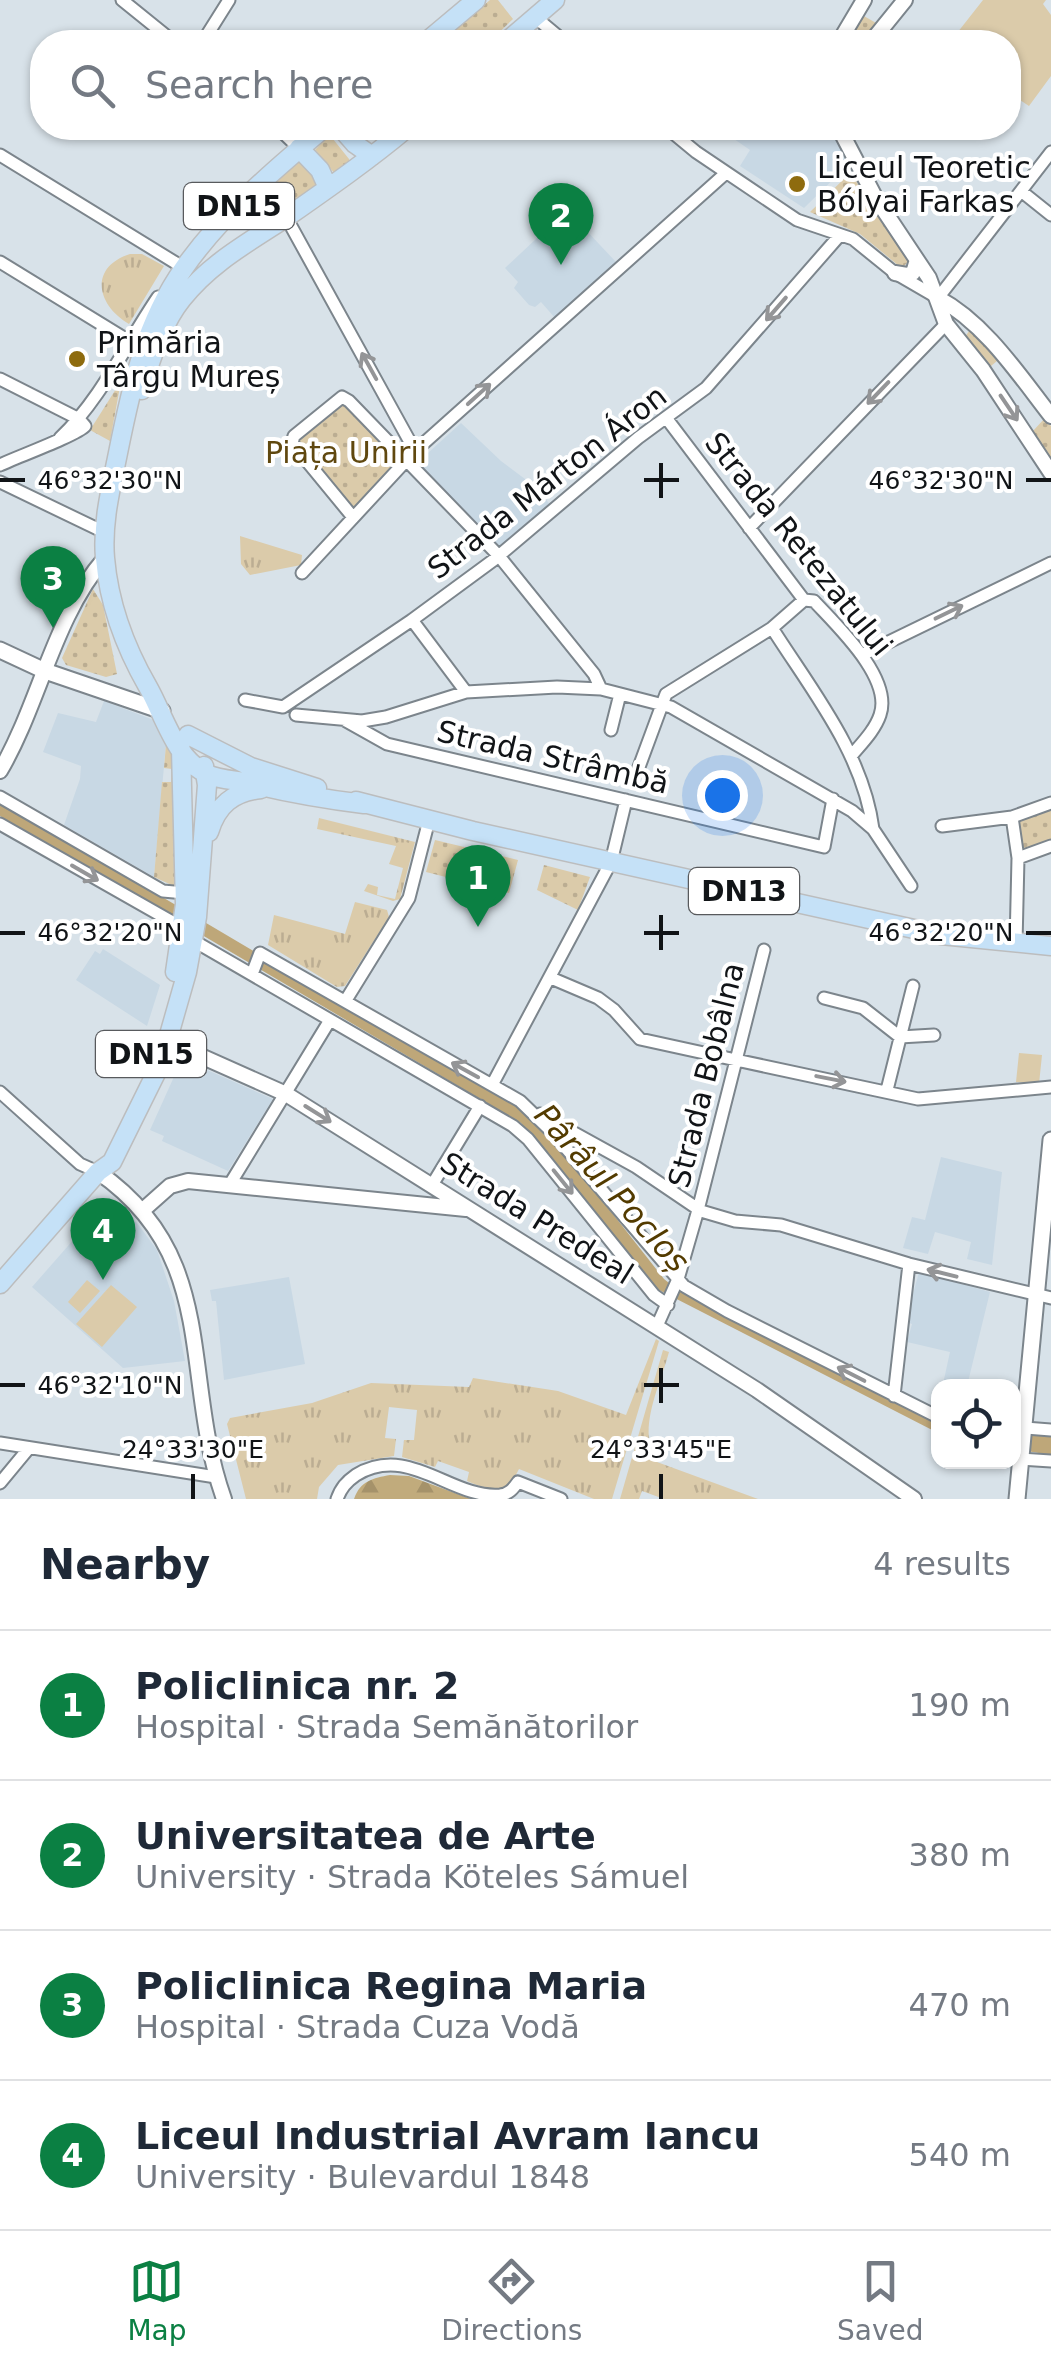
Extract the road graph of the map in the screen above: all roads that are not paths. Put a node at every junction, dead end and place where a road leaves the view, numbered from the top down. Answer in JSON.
{"nodes":[{"id":1,"x":122,"y":0,"type":"edge"},
{"id":2,"x":228,"y":0,"type":"edge"},
{"id":3,"x":476,"y":0,"type":"edge"},
{"id":4,"x":554,"y":0,"type":"edge"},
{"id":5,"x":864,"y":0,"type":"edge"},
{"id":6,"x":905,"y":0,"type":"edge"},
{"id":7,"x":456,"y":8,"type":"edge"},
{"id":8,"x":535,"y":17,"type":"junction"},
{"id":9,"x":159,"y":30,"type":"edge"},
{"id":10,"x":210,"y":30,"type":"edge"},
{"id":11,"x":437,"y":30,"type":"edge"},
{"id":12,"x":520,"y":30,"type":"edge"},
{"id":13,"x":551,"y":30,"type":"edge"},
{"id":14,"x":846,"y":30,"type":"edge"},
{"id":15,"x":881,"y":30,"type":"edge"},
{"id":16,"x":291,"y":140,"type":"edge"},
{"id":17,"x":309,"y":140,"type":"edge"},
{"id":18,"x":352,"y":140,"type":"edge"},
{"id":19,"x":392,"y":140,"type":"edge"},
{"id":20,"x":683,"y":140,"type":"edge"},
{"id":21,"x":845,"y":140,"type":"edge"},
{"id":22,"x":299,"y":148,"type":"junction"},
{"id":23,"x":1051,"y":152,"type":"edge"},
{"id":24,"x":0,"y":155,"type":"edge"},
{"id":25,"x":372,"y":156,"type":"junction"},
{"id":26,"x":726,"y":173,"type":"junction"},
{"id":27,"x":328,"y":188,"type":"junction"},
{"id":28,"x":1022,"y":191,"type":"junction"},
{"id":29,"x":1051,"y":215,"type":"edge"},
{"id":30,"x":228,"y":217,"type":"junction"},
{"id":31,"x":286,"y":218,"type":"junction"},
{"id":32,"x":840,"y":236,"type":"junction"},
{"id":33,"x":249,"y":241,"type":"junction"},
{"id":34,"x":0,"y":262,"type":"edge"},
{"id":35,"x":916,"y":262,"type":"junction"},
{"id":36,"x":184,"y":268,"type":"junction"},
{"id":37,"x":895,"y":274,"type":"junction"},
{"id":38,"x":938,"y":298,"type":"junction"},
{"id":39,"x":180,"y":301,"type":"junction"},
{"id":40,"x":967,"y":320,"type":"junction"},
{"id":41,"x":946,"y":324,"type":"junction"},
{"id":42,"x":144,"y":342,"type":"junction"},
{"id":43,"x":0,"y":379,"type":"edge"},
{"id":44,"x":1051,"y":416,"type":"edge"},
{"id":45,"x":79,"y":419,"type":"junction"},
{"id":46,"x":667,"y":420,"type":"junction"},
{"id":47,"x":411,"y":455,"type":"junction"},
{"id":48,"x":0,"y":466,"type":"edge"},
{"id":49,"x":1051,"y":474,"type":"edge"},
{"id":50,"x":0,"y":482,"type":"edge"},
{"id":51,"x":352,"y":516,"type":"junction"},
{"id":52,"x":749,"y":528,"type":"junction"},
{"id":53,"x":104,"y":532,"type":"junction"},
{"id":54,"x":499,"y":556,"type":"junction"},
{"id":55,"x":105,"y":558,"type":"junction"},
{"id":56,"x":1051,"y":563,"type":"edge"},
{"id":57,"x":302,"y":573,"type":"dead end"},
{"id":58,"x":804,"y":600,"type":"junction"},
{"id":59,"x":412,"y":620,"type":"junction"},
{"id":60,"x":772,"y":628,"type":"junction"},
{"id":61,"x":0,"y":650,"type":"edge"},
{"id":62,"x":862,"y":655,"type":"junction"},
{"id":63,"x":45,"y":671,"type":"junction"},
{"id":64,"x":600,"y":689,"type":"junction"},
{"id":65,"x":466,"y":692,"type":"junction"},
{"id":66,"x":620,"y":694,"type":"junction"},
{"id":67,"x":245,"y":700,"type":"dead end"},
{"id":68,"x":662,"y":703,"type":"junction"},
{"id":69,"x":162,"y":712,"type":"junction"},
{"id":70,"x":296,"y":715,"type":"dead end"},
{"id":71,"x":346,"y":721,"type":"junction"},
{"id":72,"x":612,"y":730,"type":"dead end"},
{"id":73,"x":185,"y":742,"type":"junction"},
{"id":74,"x":852,"y":755,"type":"junction"},
{"id":75,"x":639,"y":767,"type":"dead end"},
{"id":76,"x":0,"y":771,"type":"edge"},
{"id":77,"x":207,"y":774,"type":"junction"},
{"id":78,"x":266,"y":780,"type":"junction"},
{"id":79,"x":868,"y":794,"type":"junction"},
{"id":80,"x":0,"y":797,"type":"edge"},
{"id":81,"x":626,"y":800,"type":"junction"},
{"id":82,"x":833,"y":800,"type":"junction"},
{"id":83,"x":1051,"y":803,"type":"edge"},
{"id":84,"x":852,"y":811,"type":"junction"},
{"id":85,"x":185,"y":816,"type":"junction"},
{"id":86,"x":1012,"y":817,"type":"junction"},
{"id":87,"x":429,"y":820,"type":"junction"},
{"id":88,"x":0,"y":824,"type":"edge"},
{"id":89,"x":942,"y":826,"type":"dead end"},
{"id":90,"x":873,"y":829,"type":"junction"},
{"id":91,"x":1051,"y":846,"type":"edge"},
{"id":92,"x":203,"y":852,"type":"junction"},
{"id":93,"x":1018,"y":858,"type":"junction"},
{"id":94,"x":611,"y":862,"type":"junction"},
{"id":95,"x":911,"y":886,"type":"dead end"},
{"id":96,"x":163,"y":891,"type":"junction"},
{"id":97,"x":185,"y":893,"type":"junction"},
{"id":98,"x":156,"y":914,"type":"junction"},
{"id":99,"x":189,"y":935,"type":"junction"},
{"id":100,"x":1016,"y":944,"type":"junction"},
{"id":101,"x":1051,"y":946,"type":"edge"},
{"id":102,"x":764,"y":950,"type":"dead end"},
{"id":103,"x":252,"y":974,"type":"junction"},
{"id":104,"x":551,"y":978,"type":"junction"},
{"id":105,"x":913,"y":986,"type":"dead end"},
{"id":106,"x":824,"y":998,"type":"dead end"},
{"id":107,"x":346,"y":1000,"type":"junction"},
{"id":108,"x":330,"y":1020,"type":"junction"},
{"id":109,"x":934,"y":1035,"type":"dead end"},
{"id":110,"x":900,"y":1037,"type":"junction"},
{"id":111,"x":168,"y":1041,"type":"junction"},
{"id":112,"x":736,"y":1060,"type":"junction"},
{"id":113,"x":492,"y":1086,"type":"junction"},
{"id":114,"x":1051,"y":1087,"type":"edge"},
{"id":115,"x":887,"y":1090,"type":"junction"},
{"id":116,"x":0,"y":1092,"type":"edge"},
{"id":117,"x":286,"y":1094,"type":"junction"},
{"id":118,"x":480,"y":1106,"type":"junction"},
{"id":119,"x":532,"y":1110,"type":"junction"},
{"id":120,"x":1051,"y":1143,"type":"edge"},
{"id":121,"x":98,"y":1172,"type":"junction"},
{"id":122,"x":230,"y":1184,"type":"junction"},
{"id":123,"x":170,"y":1186,"type":"junction"},
{"id":124,"x":432,"y":1186,"type":"junction"},
{"id":125,"x":122,"y":1188,"type":"junction"},
{"id":126,"x":422,"y":1204,"type":"junction"},
{"id":127,"x":143,"y":1210,"type":"junction"},
{"id":128,"x":472,"y":1210,"type":"junction"},
{"id":129,"x":698,"y":1210,"type":"junction"},
{"id":130,"x":909,"y":1264,"type":"junction"},
{"id":131,"x":677,"y":1282,"type":"junction"},
{"id":132,"x":0,"y":1284,"type":"edge"},
{"id":133,"x":1044,"y":1297,"type":"edge"},
{"id":134,"x":668,"y":1305,"type":"junction"},
{"id":135,"x":657,"y":1326,"type":"junction"},
{"id":136,"x":894,"y":1396,"type":"junction"},
{"id":137,"x":931,"y":1414,"type":"edge"},
{"id":138,"x":1021,"y":1423,"type":"edge"},
{"id":139,"x":1021,"y":1428,"type":"edge"},
{"id":140,"x":1051,"y":1430,"type":"edge"},
{"id":141,"x":0,"y":1443,"type":"edge"},
{"id":142,"x":29,"y":1448,"type":"junction"},
{"id":143,"x":1021,"y":1456,"type":"edge"},
{"id":144,"x":1051,"y":1461,"type":"edge"},
{"id":145,"x":1020,"y":1469,"type":"edge"},
{"id":146,"x":216,"y":1477,"type":"junction"},
{"id":147,"x":0,"y":1481,"type":"edge"},
{"id":148,"x":900,"y":1494,"type":"edge"},
{"id":149,"x":224,"y":1499,"type":"edge"},
{"id":150,"x":338,"y":1499,"type":"edge"},
{"id":151,"x":560,"y":1499,"type":"edge"},
{"id":152,"x":914,"y":1499,"type":"edge"},
{"id":153,"x":1017,"y":1499,"type":"edge"}],
"edges":[{"from":1,"to":9,"type":"street"},
{"from":2,"to":10,"type":"street"},
{"from":3,"to":7,"type":"main road"},
{"from":4,"to":8,"type":"main road"},
{"from":5,"to":14,"type":"street"},
{"from":6,"to":15,"type":"street"},
{"from":7,"to":11,"type":"main road"},
{"from":8,"to":12,"type":"main road"},
{"from":8,"to":13,"type":"street"},
{"from":16,"to":22,"type":"street"},
{"from":17,"to":22,"type":"main road","number":"DN15"},
{"from":18,"to":25,"type":"main road"},
{"from":19,"to":25,"type":"main road","number":"DN15"},
{"from":20,"to":26,"type":"street"},
{"from":21,"to":35,"type":"street"},
{"from":22,"to":27,"type":"main road"},
{"from":22,"to":30,"type":"main road","number":"DN15"},
{"from":23,"to":28,"type":"street"},
{"from":24,"to":36,"type":"street"},
{"from":25,"to":27,"type":"main road","number":"DN15"},
{"from":26,"to":32,"type":"street"},
{"from":47,"to":26,"type":"street","one_way":true},
{"from":27,"to":31,"type":"main road","number":"DN15"},
{"from":28,"to":29,"type":"street"},
{"from":28,"to":38,"type":"street"},
{"from":30,"to":33,"type":"main road"},
{"from":30,"to":36,"type":"main road","number":"DN15"},
{"from":31,"to":33,"type":"main road","number":"DN15"},
{"from":47,"to":31,"type":"street","one_way":true},
{"from":32,"to":37,"type":"street"},
{"from":32,"to":46,"type":"street","name":"Strada Márton Áron","one_way":true},
{"from":33,"to":39,"type":"main road","number":"DN15"},
{"from":34,"to":42,"type":"street"},
{"from":35,"to":37,"type":"street"},
{"from":35,"to":38,"type":"street"},
{"from":36,"to":39,"type":"street"},
{"from":36,"to":42,"type":"main road"},
{"from":37,"to":38,"type":"street"},
{"from":38,"to":40,"type":"street"},
{"from":38,"to":41,"type":"street"},
{"from":39,"to":42,"type":"main road","number":"DN15"},
{"from":40,"to":41,"type":"street"},
{"from":40,"to":44,"type":"street"},
{"from":41,"to":49,"type":"street","one_way":true},
{"from":41,"to":52,"type":"street","one_way":true},
{"from":42,"to":45,"type":"street"},
{"from":42,"to":53,"type":"main road"},
{"from":42,"to":53,"type":"main road","number":"DN15"},
{"from":43,"to":45,"type":"street"},
{"from":45,"to":48,"type":"street"},
{"from":46,"to":52,"type":"street","name":"Strada Retezatului"},
{"from":46,"to":54,"type":"street","name":"Strada Márton Áron"},
{"from":47,"to":51,"type":"street"},
{"from":47,"to":51,"type":"street"},
{"from":47,"to":54,"type":"street"},
{"from":50,"to":53,"type":"street"},
{"from":51,"to":57,"type":"street"},
{"from":52,"to":58,"type":"street","name":"Strada Retezatului"},
{"from":53,"to":55,"type":"main road","number":"DN15"},
{"from":54,"to":59,"type":"street","name":"Strada Márton Áron"},
{"from":54,"to":64,"type":"street"},
{"from":55,"to":63,"type":"street"},
{"from":55,"to":69,"type":"main road","number":"DN15"},
{"from":62,"to":56,"type":"street","one_way":true},
{"from":58,"to":60,"type":"street"},
{"from":58,"to":62,"type":"street","name":"Strada Retezatului"},
{"from":59,"to":65,"type":"street"},
{"from":59,"to":67,"type":"street","name":"Strada Márton Áron"},
{"from":60,"to":68,"type":"street"},
{"from":60,"to":74,"type":"street","name":"Strada Strâmbă"},
{"from":61,"to":63,"type":"main road"},
{"from":62,"to":74,"type":"street","name":"Strada Retezatului"},
{"from":63,"to":69,"type":"main road"},
{"from":63,"to":76,"type":"street"},
{"from":64,"to":65,"type":"street","name":"Strada Strâmbă"},
{"from":64,"to":66,"type":"street","name":"Strada Strâmbă"},
{"from":65,"to":71,"type":"street","name":"Strada Strâmbă"},
{"from":66,"to":68,"type":"street","name":"Strada Strâmbă"},
{"from":66,"to":72,"type":"street"},
{"from":68,"to":75,"type":"street"},
{"from":68,"to":82,"type":"street","name":"Strada Strâmbă"},
{"from":69,"to":73,"type":"main road","number":"DN15"},
{"from":70,"to":71,"type":"street","name":"Strada Strâmbă"},
{"from":71,"to":81,"type":"street","name":"Strada Strâmbă"},
{"from":73,"to":77,"type":"main road"},
{"from":73,"to":78,"type":"main road","number":"DN13"},
{"from":73,"to":85,"type":"main road","number":"DN15"},
{"from":74,"to":79,"type":"street","name":"Strada Strâmbă"},
{"from":77,"to":78,"type":"main road"},
{"from":77,"to":85,"type":"main road"},
{"from":77,"to":92,"type":"main road","number":"DN15"},
{"from":78,"to":87,"type":"main road","number":"DN13"},
{"from":78,"to":92,"type":"main road"},
{"from":79,"to":84,"type":"street"},
{"from":79,"to":90,"type":"street","name":"Strada Strâmbă"},
{"from":80,"to":96,"type":"street"},
{"from":81,"to":82,"type":"street","name":"Strada Strâmbă"},
{"from":81,"to":94,"type":"street"},
{"from":82,"to":84,"type":"street","name":"Strada Strâmbă"},
{"from":83,"to":86,"type":"street"},
{"from":84,"to":90,"type":"street","name":"Strada Strâmbă"},
{"from":85,"to":97,"type":"main road","number":"DN15"},
{"from":86,"to":89,"type":"street"},
{"from":86,"to":93,"type":"street"},
{"from":87,"to":94,"type":"main road","number":"DN13"},
{"from":87,"to":107,"type":"street"},
{"from":88,"to":98,"type":"street","one_way":true},
{"from":90,"to":95,"type":"street","name":"Strada Strâmbă"},
{"from":91,"to":93,"type":"street"},
{"from":92,"to":99,"type":"main road","number":"DN15"},
{"from":93,"to":100,"type":"street"},
{"from":94,"to":100,"type":"main road","number":"DN13"},
{"from":94,"to":104,"type":"street"},
{"from":96,"to":97,"type":"street"},
{"from":96,"to":98,"type":"street"},
{"from":97,"to":99,"type":"main road","number":"DN15"},
{"from":98,"to":99,"type":"street"},
{"from":99,"to":103,"type":"street"},
{"from":99,"to":111,"type":"main road","number":"DN15"},
{"from":99,"to":121,"type":"main road","number":"DN15"},
{"from":100,"to":101,"type":"main road","number":"DN13"},
{"from":102,"to":112,"type":"street","name":"Strada Bobâlna"},
{"from":103,"to":107,"type":"street"},
{"from":103,"to":108,"type":"street"},
{"from":104,"to":112,"type":"street"},
{"from":104,"to":113,"type":"street"},
{"from":105,"to":110,"type":"street"},
{"from":106,"to":110,"type":"street"},
{"from":113,"to":107,"type":"street","one_way":true},
{"from":108,"to":117,"type":"street"},
{"from":108,"to":118,"type":"street"},
{"from":109,"to":110,"type":"street"},
{"from":110,"to":115,"type":"street"},
{"from":111,"to":117,"type":"street","name":"Strada Predeal"},
{"from":111,"to":121,"type":"main road","number":"DN15"},
{"from":112,"to":115,"type":"street","one_way":true},
{"from":112,"to":129,"type":"street","name":"Strada Bobâlna"},
{"from":113,"to":119,"type":"street"},
{"from":114,"to":115,"type":"street"},
{"from":116,"to":121,"type":"street"},
{"from":117,"to":122,"type":"street"},
{"from":117,"to":124,"type":"street","name":"Strada Predeal","one_way":true},
{"from":118,"to":124,"type":"street"},
{"from":118,"to":134,"type":"street","one_way":true},
{"from":119,"to":129,"type":"street"},
{"from":119,"to":131,"type":"street"},
{"from":120,"to":133,"type":"main road"},
{"from":121,"to":125,"type":"street"},
{"from":121,"to":132,"type":"main road","number":"DN15"},
{"from":122,"to":123,"type":"street"},
{"from":122,"to":126,"type":"street"},
{"from":123,"to":125,"type":"street"},
{"from":123,"to":127,"type":"street"},
{"from":124,"to":126,"type":"street"},
{"from":124,"to":128,"type":"street","name":"Strada Predeal"},
{"from":125,"to":127,"type":"street"},
{"from":126,"to":128,"type":"street"},
{"from":127,"to":146,"type":"street"},
{"from":128,"to":135,"type":"street","name":"Strada Predeal"},
{"from":129,"to":130,"type":"street"},
{"from":129,"to":131,"type":"street","name":"Strada Bobâlna"},
{"from":133,"to":130,"type":"street","one_way":true},
{"from":130,"to":136,"type":"street"},
{"from":131,"to":134,"type":"street","name":"Strada Bobâlna"},
{"from":136,"to":131,"type":"street","one_way":true},
{"from":133,"to":138,"type":"main road"},
{"from":134,"to":135,"type":"street","name":"Strada Bobâlna"},
{"from":135,"to":148,"type":"street","name":"Strada Predeal"},
{"from":136,"to":137,"type":"street"},
{"from":139,"to":140,"type":"street"},
{"from":141,"to":142,"type":"street"},
{"from":142,"to":146,"type":"street"},
{"from":142,"to":147,"type":"street"},
{"from":143,"to":144,"type":"street"},
{"from":145,"to":153,"type":"main road"},
{"from":146,"to":149,"type":"street"},
{"from":148,"to":152,"type":"street","name":"Strada Predeal"},
{"from":150,"to":151,"type":"street"}]}
